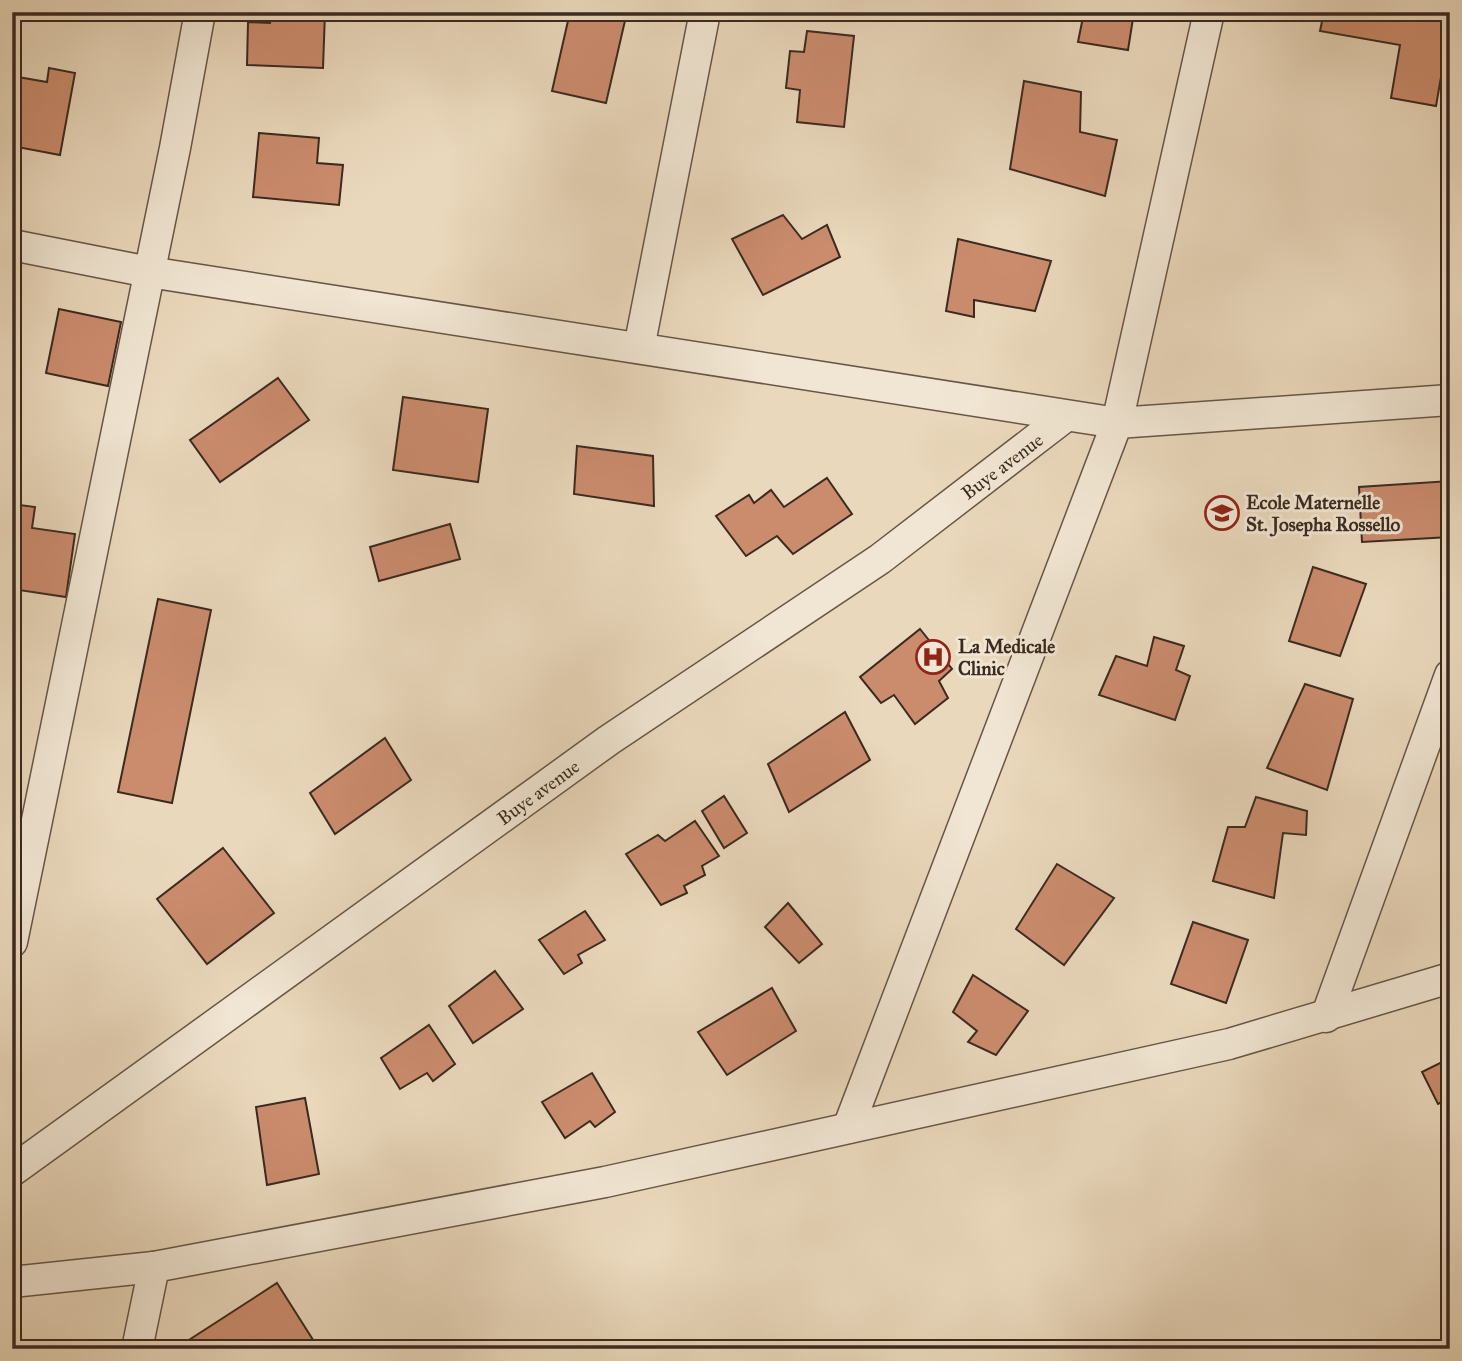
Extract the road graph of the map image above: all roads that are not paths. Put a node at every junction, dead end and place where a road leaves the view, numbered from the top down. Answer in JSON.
{"nodes":[{"id":1,"x":200,"y":12,"type":"edge"},
{"id":2,"x":705,"y":12,"type":"edge"},
{"id":3,"x":1209,"y":12,"type":"edge"},
{"id":4,"x":12,"y":245,"type":"edge"},
{"id":5,"x":149,"y":272,"type":"junction"},
{"id":6,"x":639,"y":348,"type":"junction"},
{"id":7,"x":1450,"y":400,"type":"edge"},
{"id":8,"x":1066,"y":416,"type":"junction"},
{"id":9,"x":1116,"y":423,"type":"junction"},
{"id":10,"x":1450,"y":675,"type":"edge"},
{"id":11,"x":12,"y":942,"type":"edge"},
{"id":12,"x":1450,"y":978,"type":"edge"},
{"id":13,"x":1326,"y":1017,"type":"junction"},
{"id":14,"x":848,"y":1128,"type":"junction"},
{"id":15,"x":12,"y":1171,"type":"edge"},
{"id":16,"x":153,"y":1267,"type":"junction"},
{"id":17,"x":12,"y":1282,"type":"edge"},
{"id":18,"x":137,"y":1349,"type":"edge"}],
"edges":[{"from":1,"to":5,"type":"street"},
{"from":2,"to":6,"type":"street"},
{"from":3,"to":9,"type":"street"},
{"from":4,"to":5,"type":"street"},
{"from":5,"to":6,"type":"street"},
{"from":5,"to":11,"type":"street"},
{"from":6,"to":8,"type":"street"},
{"from":7,"to":9,"type":"street"},
{"from":8,"to":9,"type":"street"},
{"from":8,"to":15,"type":"street","name":"Buye avenue"},
{"from":9,"to":14,"type":"street"},
{"from":10,"to":13,"type":"street"},
{"from":12,"to":13,"type":"street"},
{"from":13,"to":14,"type":"street"},
{"from":14,"to":16,"type":"street"},
{"from":16,"to":17,"type":"street"},
{"from":16,"to":18,"type":"street"}]}
